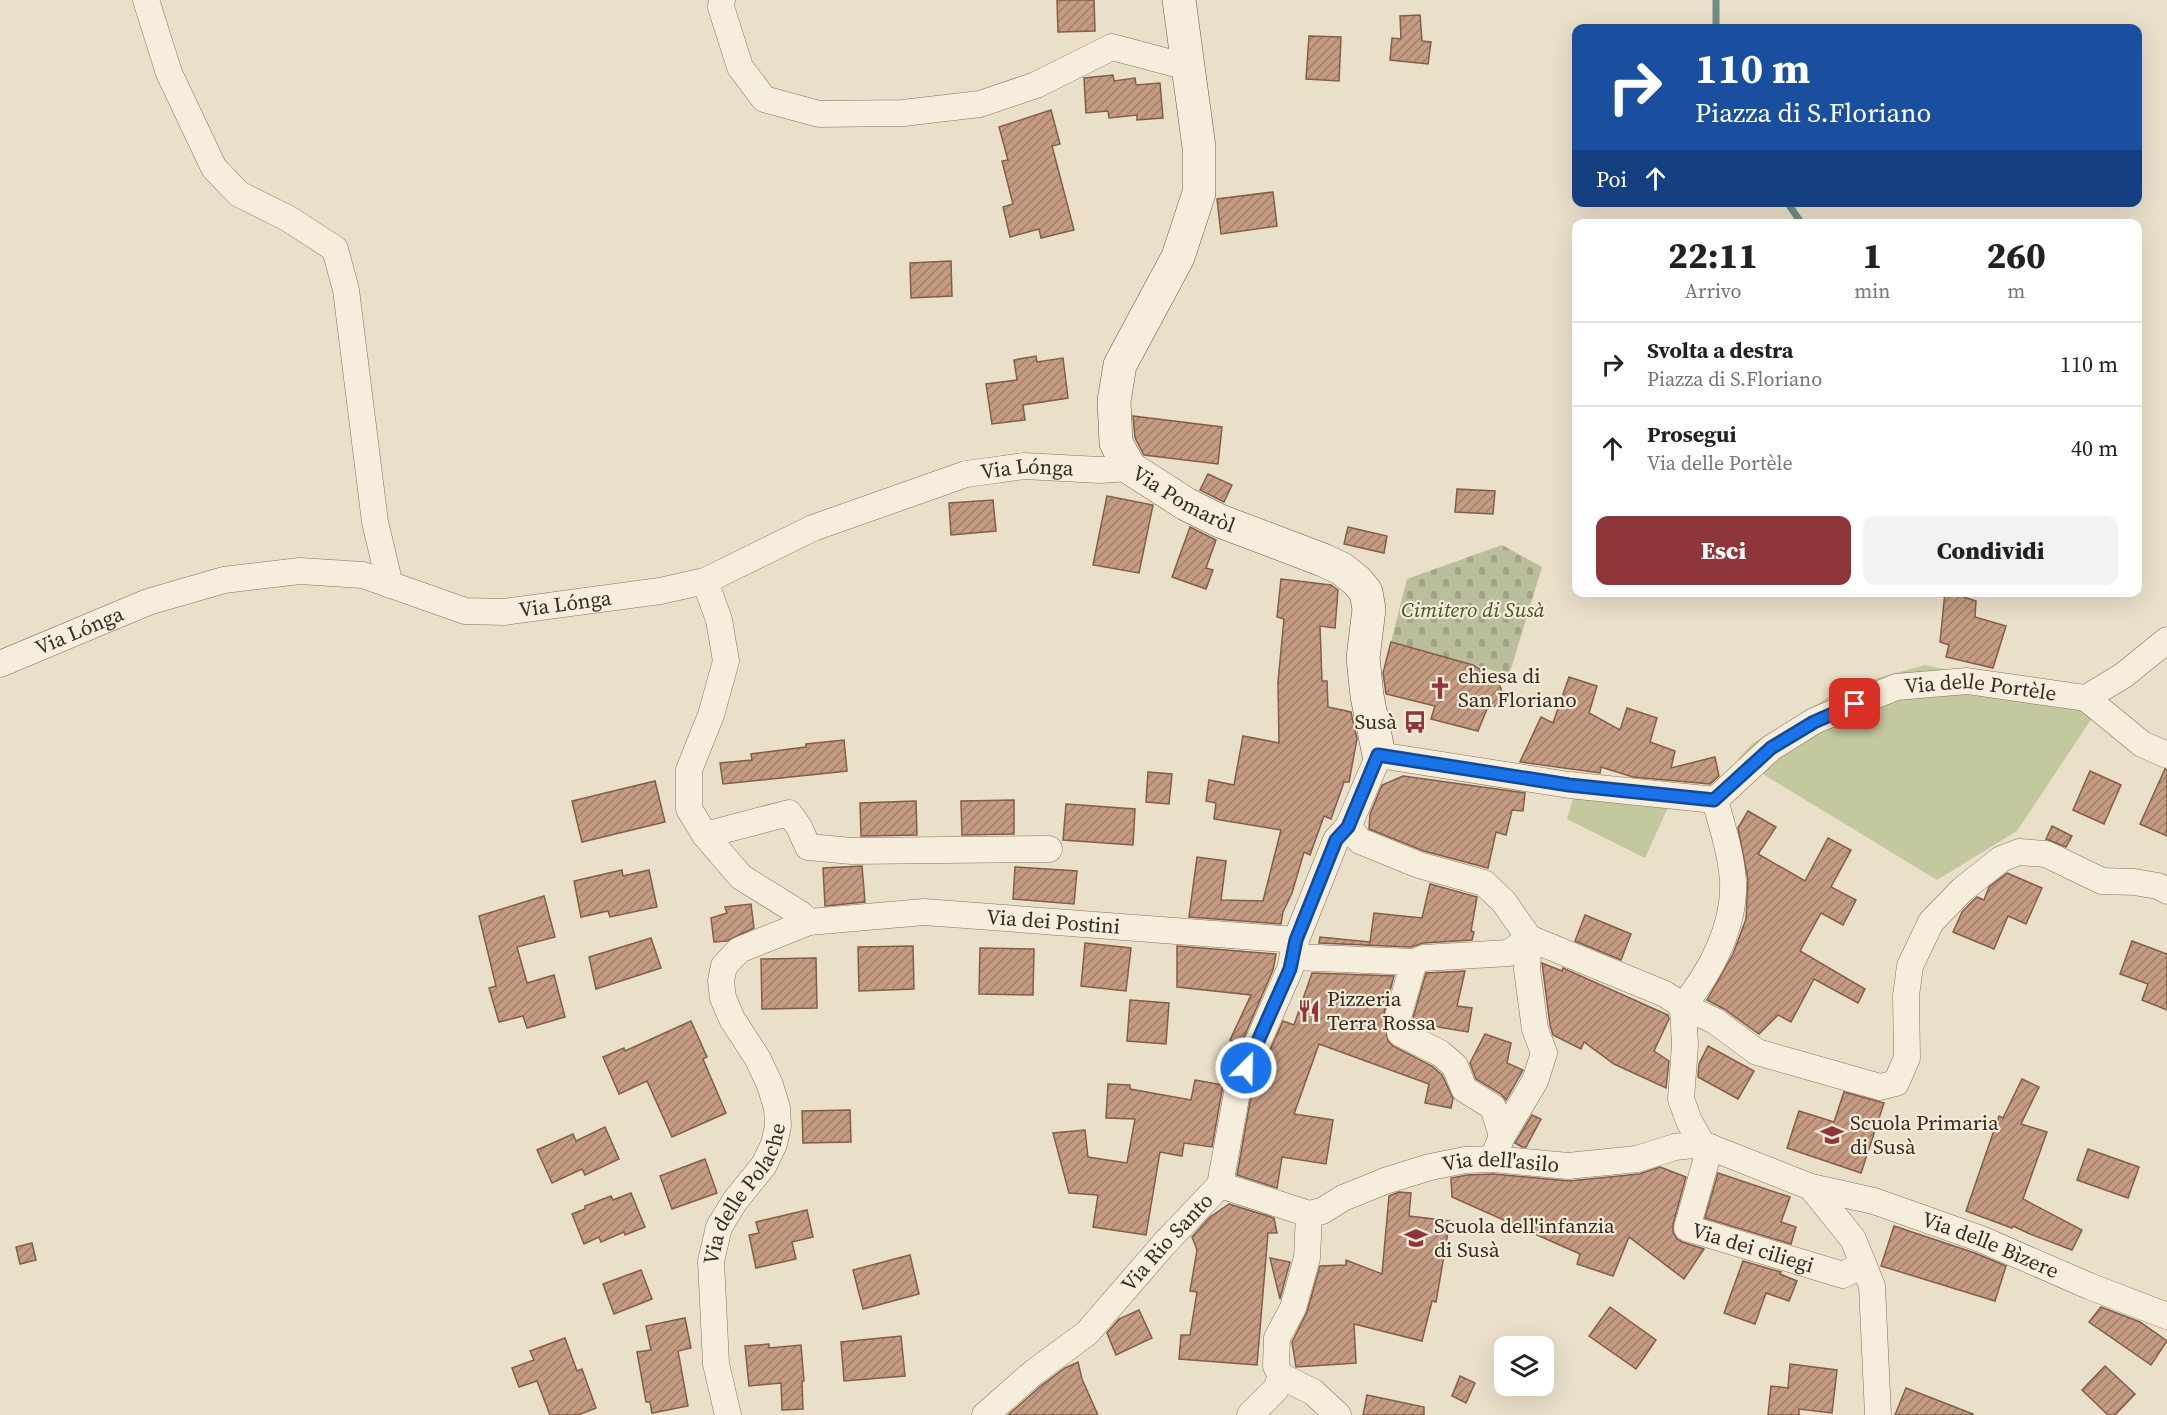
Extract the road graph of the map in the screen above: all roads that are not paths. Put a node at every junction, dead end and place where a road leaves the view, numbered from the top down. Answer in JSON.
{"nodes":[{"id":1,"x":146,"y":0,"type":"edge"},
{"id":2,"x":722,"y":0,"type":"edge"},
{"id":3,"x":1179,"y":0,"type":"edge"},
{"id":4,"x":1187,"y":67,"type":"junction"},
{"id":5,"x":1130,"y":468,"type":"junction"},
{"id":6,"x":705,"y":581,"type":"junction"},
{"id":7,"x":390,"y":585,"type":"junction"},
{"id":8,"x":2167,"y":640,"type":"edge"},
{"id":9,"x":0,"y":664,"type":"edge"},
{"id":10,"x":2086,"y":698,"type":"junction"},
{"id":11,"x":1378,"y":755,"type":"junction"},
{"id":12,"x":2167,"y":755,"type":"edge"},
{"id":13,"x":1714,"y":800,"type":"junction"},
{"id":14,"x":1348,"y":827,"type":"junction"},
{"id":15,"x":705,"y":835,"type":"junction"},
{"id":16,"x":1049,"y":849,"type":"dead end"},
{"id":17,"x":2167,"y":891,"type":"edge"},
{"id":18,"x":810,"y":922,"type":"junction"},
{"id":19,"x":1529,"y":938,"type":"junction"},
{"id":20,"x":1294,"y":949,"type":"junction"},
{"id":21,"x":1414,"y":962,"type":"junction"},
{"id":22,"x":721,"y":981,"type":"joint"},
{"id":23,"x":1683,"y":1006,"type":"junction"},
{"id":24,"x":1502,"y":1136,"type":"junction"},
{"id":25,"x":1706,"y":1145,"type":"junction"},
{"id":26,"x":1493,"y":1159,"type":"junction"},
{"id":27,"x":1220,"y":1185,"type":"junction"},
{"id":28,"x":1811,"y":1187,"type":"junction"},
{"id":29,"x":1309,"y":1214,"type":"junction"},
{"id":30,"x":1863,"y":1264,"type":"junction"},
{"id":31,"x":2167,"y":1316,"type":"edge"},
{"id":32,"x":1281,"y":1376,"type":"junction"},
{"id":33,"x":728,"y":1415,"type":"edge"},
{"id":34,"x":984,"y":1415,"type":"edge"},
{"id":35,"x":1250,"y":1415,"type":"edge"},
{"id":36,"x":1338,"y":1415,"type":"edge"},
{"id":37,"x":1878,"y":1415,"type":"edge"}],
"edges":[{"from":1,"to":7,"type":"street"},
{"from":2,"to":4,"type":"street"},
{"from":3,"to":4,"type":"street","name":"Via Pomaròl"},
{"from":4,"to":5,"type":"street","name":"Via Pomaròl"},
{"from":5,"to":6,"type":"street","name":"Via Lónga"},
{"from":5,"to":11,"type":"street","name":"Via Pomaròl"},
{"from":6,"to":7,"type":"street","name":"Via Lónga"},
{"from":6,"to":15,"type":"street"},
{"from":7,"to":9,"type":"street","name":"Via Lónga"},
{"from":8,"to":10,"type":"street"},
{"from":10,"to":12,"type":"street"},
{"from":10,"to":13,"type":"street","name":"Via delle Portèle"},
{"from":11,"to":13,"type":"street"},
{"from":11,"to":14,"type":"street","name":"Via Rio Santo"},
{"from":13,"to":23,"type":"street"},
{"from":14,"to":19,"type":"street"},
{"from":14,"to":20,"type":"street","name":"Via Rio Santo"},
{"from":15,"to":16,"type":"street"},
{"from":15,"to":18,"type":"street"},
{"from":17,"to":23,"type":"street"},
{"from":18,"to":20,"type":"street","name":"Via dei Postini"},
{"from":18,"to":22,"type":"street","name":"Via dei Postini"},
{"from":19,"to":21,"type":"street","name":"Via dei Postini"},
{"from":19,"to":23,"type":"street"},
{"from":19,"to":24,"type":"street"},
{"from":20,"to":21,"type":"street","name":"Via dei Postini"},
{"from":20,"to":27,"type":"street","name":"Via Rio Santo"},
{"from":21,"to":24,"type":"street"},
{"from":22,"to":33,"type":"street","name":"Via delle Polache"},
{"from":23,"to":25,"type":"street"},
{"from":24,"to":26,"type":"street"},
{"from":25,"to":26,"type":"street","name":"Via dell'asilo"},
{"from":25,"to":28,"type":"street"},
{"from":25,"to":30,"type":"street","name":"Via dei ciliegi"},
{"from":26,"to":29,"type":"street","name":"Via dell'asilo"},
{"from":27,"to":29,"type":"street"},
{"from":27,"to":34,"type":"street","name":"Via Rio Santo"},
{"from":28,"to":30,"type":"street"},
{"from":28,"to":31,"type":"street","name":"Via delle Bìzere"},
{"from":29,"to":32,"type":"street"},
{"from":30,"to":37,"type":"street"},
{"from":32,"to":35,"type":"street"},
{"from":32,"to":36,"type":"street"}]}
